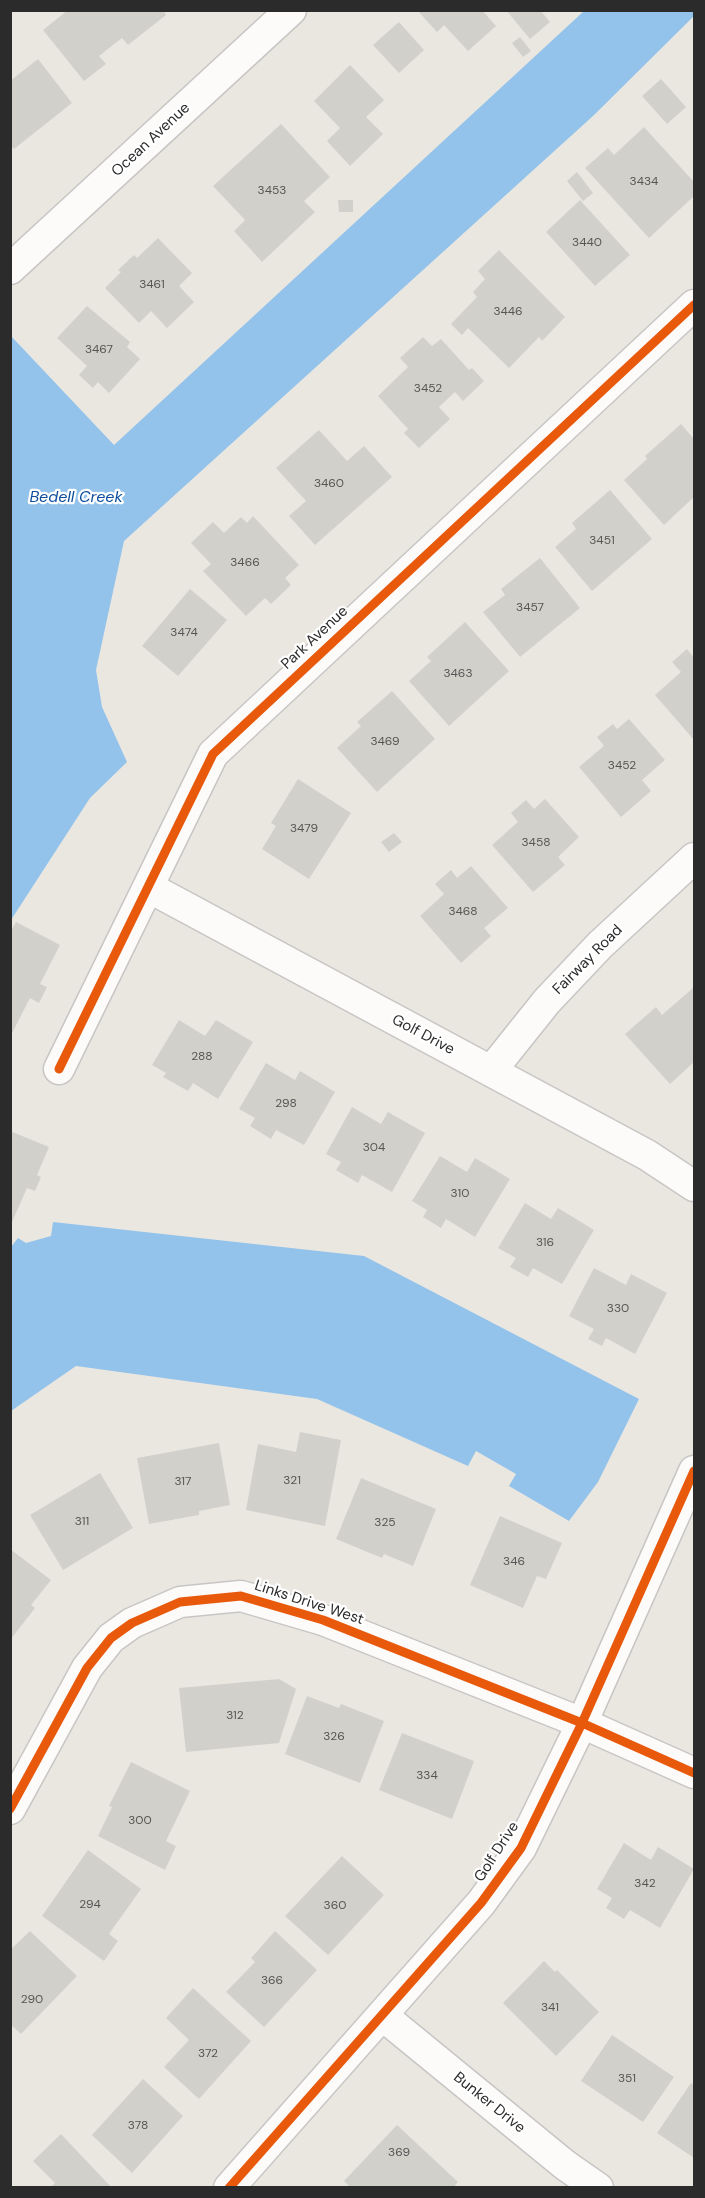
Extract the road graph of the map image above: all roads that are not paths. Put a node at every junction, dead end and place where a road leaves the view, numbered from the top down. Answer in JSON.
{"nodes":[{"id":1,"x":291,"y":10,"type":"edge"},
{"id":2,"x":10,"y":269,"type":"edge"},
{"id":3,"x":694,"y":305,"type":"edge"},
{"id":4,"x":694,"y":858,"type":"edge"},
{"id":5,"x":150,"y":888,"type":"junction"},
{"id":6,"x":58,"y":1069,"type":"dead end"},
{"id":7,"x":491,"y":1071,"type":"junction"},
{"id":8,"x":694,"y":1186,"type":"edge"},
{"id":9,"x":694,"y":1471,"type":"edge"},
{"id":10,"x":582,"y":1723,"type":"junction"},
{"id":11,"x":694,"y":1773,"type":"edge"},
{"id":12,"x":10,"y":1809,"type":"edge"},
{"id":13,"x":383,"y":2016,"type":"junction"},
{"id":14,"x":229,"y":2187,"type":"edge"},
{"id":15,"x":598,"y":2187,"type":"edge"}],
"edges":[{"from":1,"to":2,"type":"street","name":"Ocean Avenue"},
{"from":3,"to":5,"type":"street","name":"Park Avenue"},
{"from":4,"to":7,"type":"street","name":"Fairway Road"},
{"from":5,"to":6,"type":"street","name":"Park Avenue"},
{"from":5,"to":7,"type":"street","name":"Golf Drive"},
{"from":7,"to":8,"type":"street","name":"Golf Drive"},
{"from":9,"to":10,"type":"street","name":"Golf Drive"},
{"from":10,"to":11,"type":"street","name":"Links Drive West"},
{"from":10,"to":12,"type":"street","name":"Links Drive West"},
{"from":10,"to":13,"type":"street","name":"Golf Drive"},
{"from":13,"to":14,"type":"street","name":"Golf Drive"},
{"from":13,"to":15,"type":"street","name":"Bunker Drive"}]}
